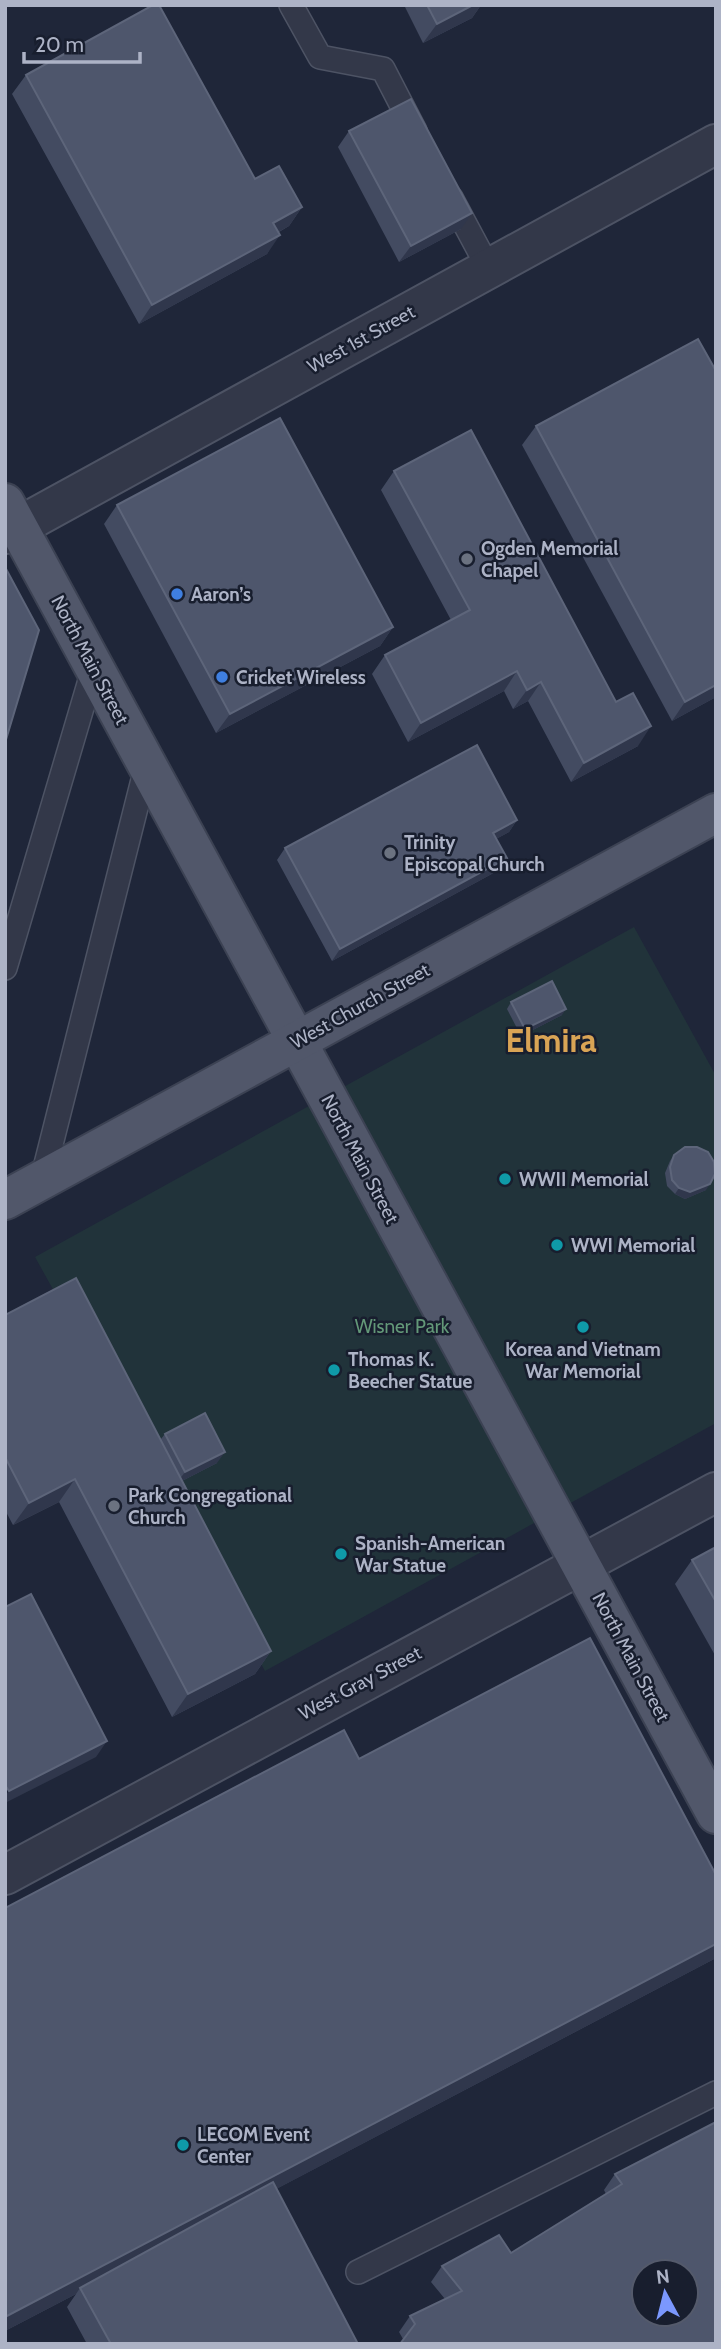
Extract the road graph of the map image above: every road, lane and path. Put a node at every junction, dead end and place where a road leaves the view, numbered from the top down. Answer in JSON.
{"nodes":[{"id":1,"x":291,"y":5,"type":"edge"},
{"id":2,"x":716,"y":144,"type":"edge"},
{"id":3,"x":426,"y":151,"type":"edge"},
{"id":4,"x":439,"y":175,"type":"edge"},
{"id":5,"x":489,"y":269,"type":"junction"},
{"id":6,"x":10,"y":521,"type":"edge"},
{"id":7,"x":94,"y":667,"type":"junction"},
{"id":8,"x":147,"y":764,"type":"junction"},
{"id":9,"x":716,"y":813,"type":"edge"},
{"id":10,"x":5,"y":968,"type":"edge"},
{"id":11,"x":297,"y":1041,"type":"junction"},
{"id":12,"x":42,"y":1180,"type":"junction"},
{"id":13,"x":5,"y":1200,"type":"edge"},
{"id":14,"x":716,"y":1492,"type":"edge"},
{"id":15,"x":580,"y":1564,"type":"junction"},
{"id":16,"x":716,"y":1814,"type":"edge"},
{"id":17,"x":5,"y":1875,"type":"edge"},
{"id":18,"x":716,"y":2093,"type":"edge"},
{"id":19,"x":358,"y":2273,"type":"dead end"}],
"edges":[{"from":1,"to":3,"type":"lane"},
{"from":2,"to":5,"type":"street","name":"West 1st Street"},
{"from":4,"to":5,"type":"lane"},
{"from":5,"to":6,"type":"street","name":"West 1st Street"},
{"from":6,"to":7,"type":"main road","name":"North Main Street"},
{"from":7,"to":8,"type":"main road","name":"North Main Street"},
{"from":7,"to":10,"type":"lane"},
{"from":8,"to":11,"type":"main road","name":"North Main Street"},
{"from":8,"to":12,"type":"lane"},
{"from":9,"to":11,"type":"main road","name":"West Church Street"},
{"from":11,"to":12,"type":"main road","name":"West Church Street"},
{"from":11,"to":15,"type":"main road","name":"North Main Street"},
{"from":12,"to":13,"type":"main road","name":"West Church Street"},
{"from":14,"to":15,"type":"street","name":"West Gray Street"},
{"from":15,"to":16,"type":"main road","name":"North Main Street"},
{"from":15,"to":17,"type":"street","name":"West Gray Street"},
{"from":18,"to":19,"type":"lane"}]}
